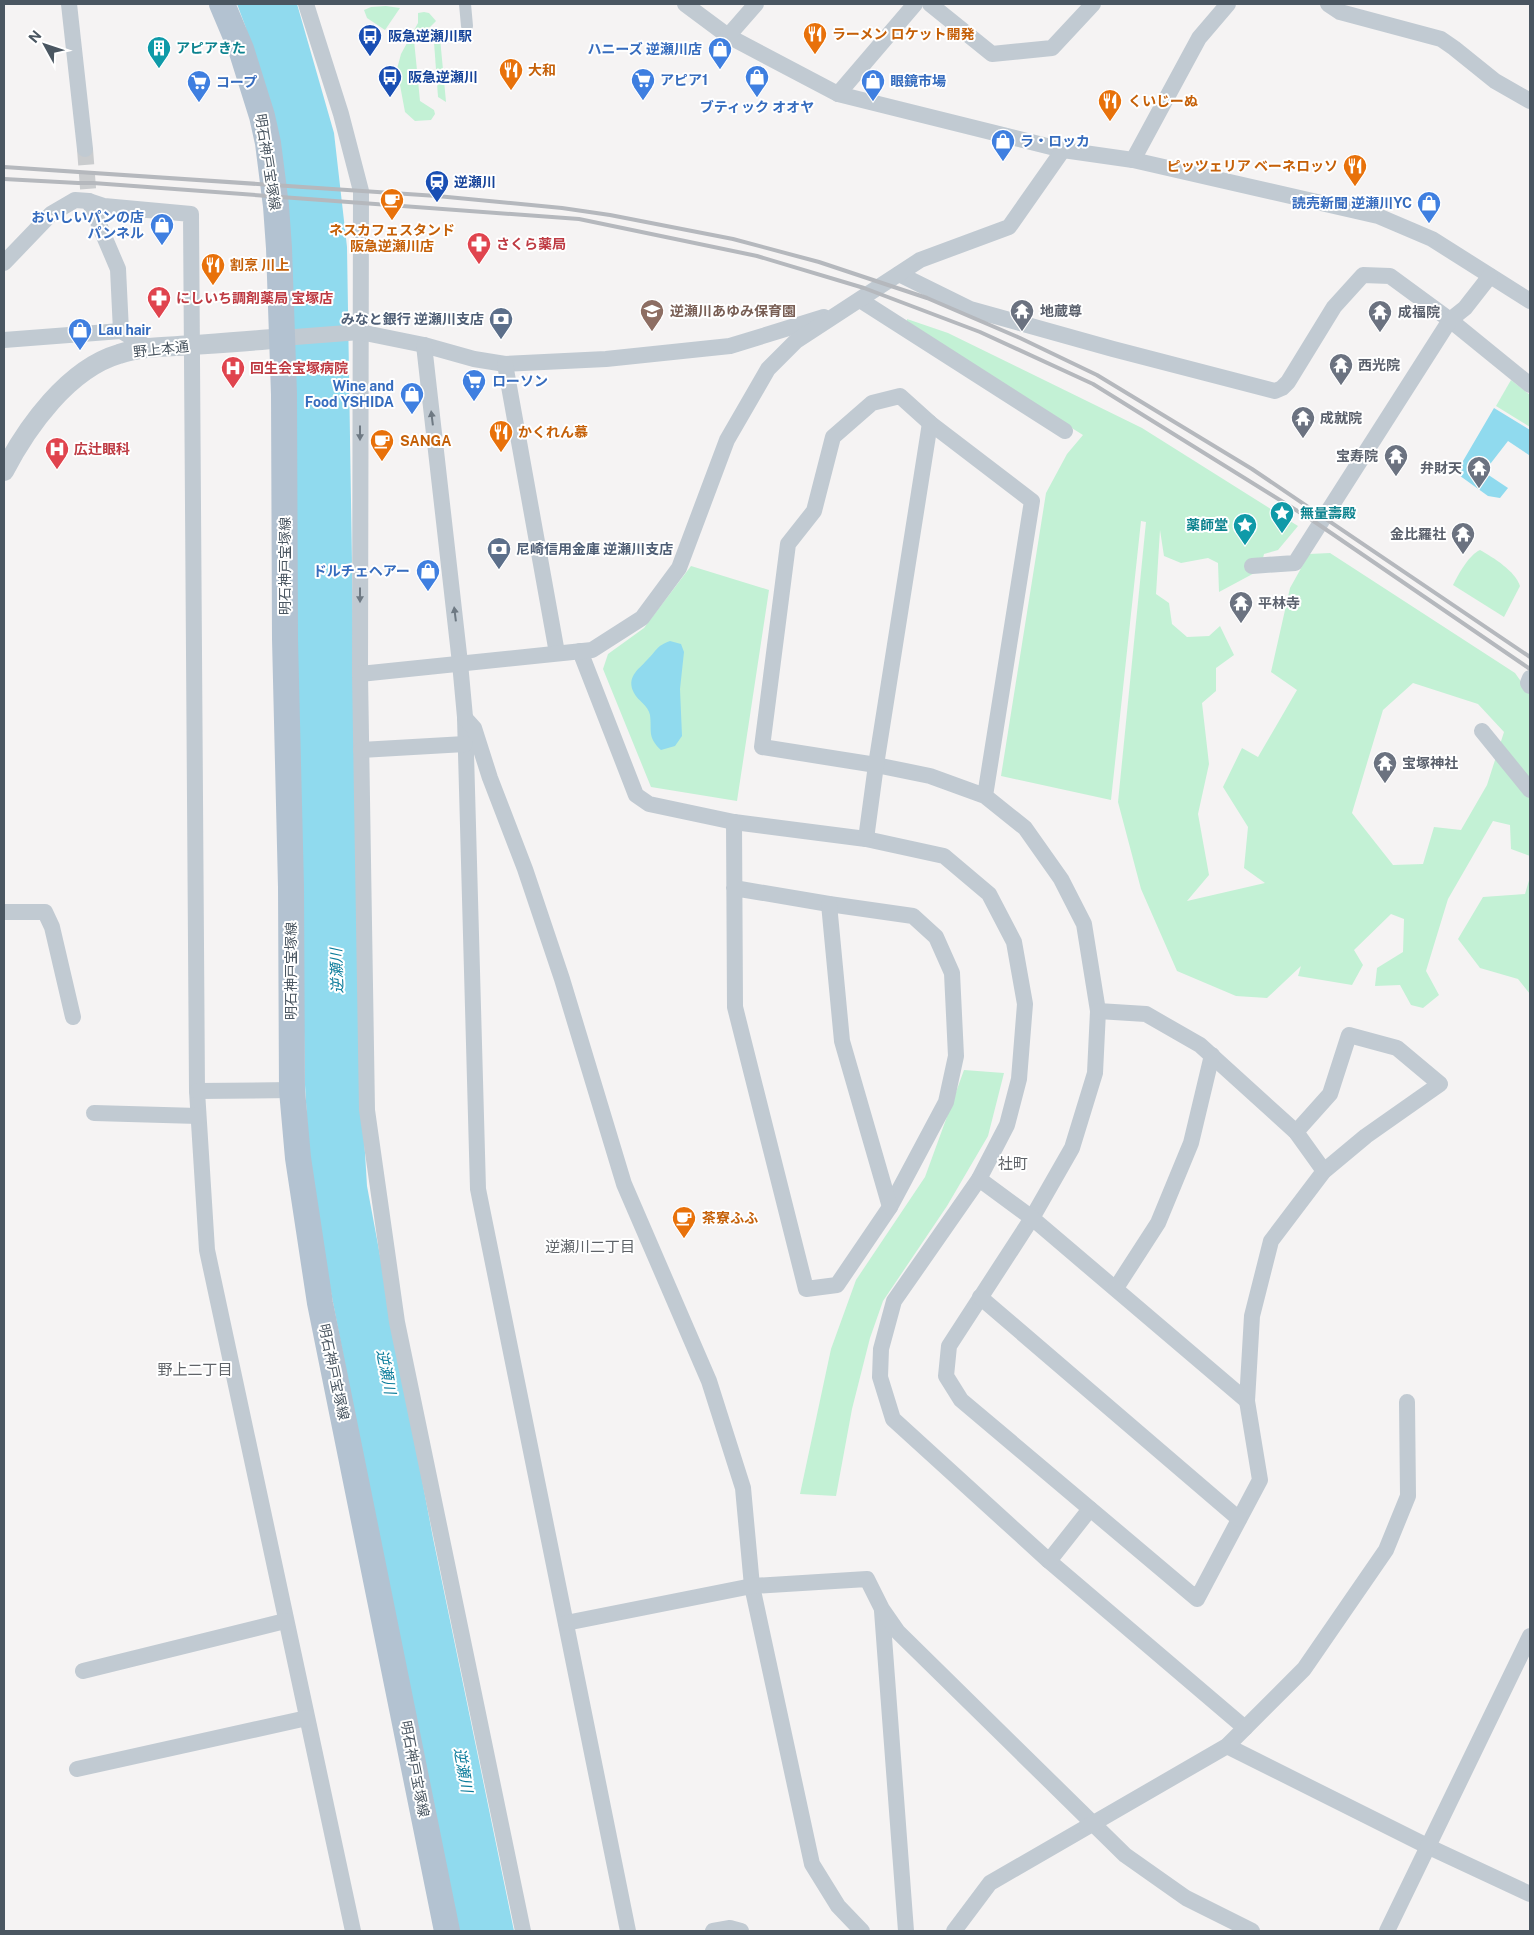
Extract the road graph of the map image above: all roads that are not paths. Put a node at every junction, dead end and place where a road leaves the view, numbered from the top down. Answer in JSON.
{"nodes":[{"id":1,"x":69,"y":4,"type":"edge"},
{"id":2,"x":222,"y":4,"type":"edge"},
{"id":3,"x":306,"y":4,"type":"edge"},
{"id":4,"x":465,"y":4,"type":"edge"},
{"id":5,"x":685,"y":4,"type":"edge"},
{"id":6,"x":756,"y":4,"type":"edge"},
{"id":7,"x":915,"y":4,"type":"edge"},
{"id":8,"x":930,"y":4,"type":"edge"},
{"id":9,"x":1093,"y":4,"type":"edge"},
{"id":10,"x":1228,"y":4,"type":"edge"},
{"id":11,"x":1328,"y":4,"type":"edge"},
{"id":12,"x":467,"y":26,"type":"dead end"},
{"id":13,"x":728,"y":36,"type":"junction"},
{"id":14,"x":838,"y":94,"type":"junction"},
{"id":15,"x":1530,"y":101,"type":"edge"},
{"id":16,"x":85,"y":149,"type":"tunnel mouth"},
{"id":17,"x":1063,"y":150,"type":"junction"},
{"id":18,"x":1133,"y":160,"type":"junction"},
{"id":19,"x":89,"y":201,"type":"junction"},
{"id":20,"x":4,"y":264,"type":"edge"},
{"id":21,"x":900,"y":274,"type":"junction"},
{"id":22,"x":1490,"y":276,"type":"junction"},
{"id":23,"x":860,"y":300,"type":"junction"},
{"id":24,"x":1530,"y":301,"type":"edge"},
{"id":25,"x":834,"y":316,"type":"junction"},
{"id":26,"x":1450,"y":320,"type":"junction"},
{"id":27,"x":121,"y":331,"type":"junction"},
{"id":28,"x":354,"y":332,"type":"junction"},
{"id":29,"x":286,"y":338,"type":"junction"},
{"id":30,"x":4,"y":340,"type":"edge"},
{"id":31,"x":424,"y":345,"type":"junction"},
{"id":32,"x":193,"y":346,"type":"junction"},
{"id":33,"x":149,"y":348,"type":"junction"},
{"id":34,"x":506,"y":364,"type":"junction"},
{"id":35,"x":1530,"y":385,"type":"edge"},
{"id":36,"x":930,"y":423,"type":"junction"},
{"id":37,"x":1065,"y":431,"type":"dead end"},
{"id":38,"x":4,"y":471,"type":"edge"},
{"id":39,"x":1252,"y":566,"type":"dead end"},
{"id":40,"x":580,"y":651,"type":"junction"},
{"id":41,"x":557,"y":653,"type":"junction"},
{"id":42,"x":460,"y":663,"type":"junction"},
{"id":43,"x":360,"y":674,"type":"junction"},
{"id":44,"x":1530,"y":678,"type":"edge"},
{"id":45,"x":1530,"y":686,"type":"edge"},
{"id":46,"x":465,"y":717,"type":"junction"},
{"id":47,"x":1482,"y":731,"type":"dead end"},
{"id":48,"x":465,"y":744,"type":"junction"},
{"id":49,"x":361,"y":750,"type":"junction"},
{"id":50,"x":876,"y":765,"type":"junction"},
{"id":51,"x":1530,"y":790,"type":"edge"},
{"id":52,"x":985,"y":796,"type":"junction"},
{"id":53,"x":734,"y":822,"type":"junction"},
{"id":54,"x":866,"y":839,"type":"junction"},
{"id":55,"x":734,"y":888,"type":"junction"},
{"id":56,"x":829,"y":904,"type":"junction"},
{"id":57,"x":4,"y":912,"type":"edge"},
{"id":58,"x":1098,"y":1011,"type":"junction"},
{"id":59,"x":72,"y":1017,"type":"dead end"},
{"id":60,"x":1212,"y":1055,"type":"junction"},
{"id":61,"x":292,"y":1090,"type":"junction"},
{"id":62,"x":197,"y":1091,"type":"junction"},
{"id":63,"x":94,"y":1113,"type":"dead end"},
{"id":64,"x":198,"y":1116,"type":"junction"},
{"id":65,"x":1296,"y":1132,"type":"junction"},
{"id":66,"x":1324,"y":1171,"type":"junction"},
{"id":67,"x":979,"y":1179,"type":"junction"},
{"id":68,"x":890,"y":1207,"type":"junction"},
{"id":69,"x":1032,"y":1218,"type":"junction"},
{"id":70,"x":1116,"y":1288,"type":"junction"},
{"id":71,"x":980,"y":1297,"type":"junction"},
{"id":72,"x":1247,"y":1401,"type":"junction"},
{"id":73,"x":1407,"y":1402,"type":"dead end"},
{"id":74,"x":1090,"y":1509,"type":"junction"},
{"id":75,"x":1239,"y":1519,"type":"junction"},
{"id":76,"x":1048,"y":1561,"type":"junction"},
{"id":77,"x":752,"y":1586,"type":"junction"},
{"id":78,"x":882,"y":1609,"type":"junction"},
{"id":79,"x":285,"y":1621,"type":"junction"},
{"id":80,"x":566,"y":1623,"type":"junction"},
{"id":81,"x":1530,"y":1636,"type":"edge"},
{"id":82,"x":84,"y":1670,"type":"dead end"},
{"id":83,"x":306,"y":1718,"type":"junction"},
{"id":84,"x":1245,"y":1728,"type":"junction"},
{"id":85,"x":1226,"y":1746,"type":"junction"},
{"id":86,"x":77,"y":1769,"type":"dead end"},
{"id":87,"x":1092,"y":1824,"type":"junction"},
{"id":88,"x":1427,"y":1846,"type":"junction"},
{"id":89,"x":1530,"y":1894,"type":"edge"},
{"id":90,"x":353,"y":1931,"type":"edge"},
{"id":91,"x":447,"y":1931,"type":"edge"},
{"id":92,"x":523,"y":1931,"type":"edge"},
{"id":93,"x":628,"y":1931,"type":"edge"},
{"id":94,"x":713,"y":1931,"type":"edge"},
{"id":95,"x":741,"y":1931,"type":"edge"},
{"id":96,"x":862,"y":1931,"type":"edge"},
{"id":97,"x":906,"y":1931,"type":"edge"},
{"id":98,"x":954,"y":1931,"type":"edge"},
{"id":99,"x":1252,"y":1931,"type":"edge"},
{"id":100,"x":1387,"y":1931,"type":"edge"}],
"edges":[{"from":1,"to":16,"type":"street"},
{"from":2,"to":29,"type":"main road","name":"明石神戸宝塚線"},
{"from":3,"to":28,"type":"street"},
{"from":4,"to":12,"type":"street"},
{"from":5,"to":13,"type":"street"},
{"from":6,"to":13,"type":"street"},
{"from":7,"to":14,"type":"street"},
{"from":8,"to":9,"type":"street"},
{"from":10,"to":18,"type":"street"},
{"from":11,"to":15,"type":"street"},
{"from":13,"to":14,"type":"street"},
{"from":14,"to":17,"type":"street"},
{"from":17,"to":18,"type":"street"},
{"from":17,"to":21,"type":"street"},
{"from":18,"to":22,"type":"street"},
{"from":19,"to":20,"type":"street"},
{"from":19,"to":27,"type":"street"},
{"from":19,"to":32,"type":"street"},
{"from":21,"to":23,"type":"street"},
{"from":21,"to":26,"type":"street"},
{"from":22,"to":24,"type":"street"},
{"from":22,"to":26,"type":"street"},
{"from":23,"to":25,"type":"street"},
{"from":23,"to":37,"type":"street"},
{"from":25,"to":34,"type":"street"},
{"from":25,"to":40,"type":"street"},
{"from":26,"to":35,"type":"street"},
{"from":26,"to":39,"type":"street"},
{"from":27,"to":30,"type":"street"},
{"from":27,"to":33,"type":"street"},
{"from":28,"to":29,"type":"street"},
{"from":28,"to":31,"type":"street"},
{"from":28,"to":43,"type":"street","one_way":true},
{"from":29,"to":32,"type":"street","name":"野上本通"},
{"from":29,"to":61,"type":"main road","name":"明石神戸宝塚線"},
{"from":31,"to":34,"type":"street"},
{"from":42,"to":31,"type":"street","one_way":true},
{"from":32,"to":33,"type":"street","name":"野上本通"},
{"from":32,"to":62,"type":"street"},
{"from":33,"to":38,"type":"street","name":"野上本通"},
{"from":34,"to":41,"type":"street"},
{"from":36,"to":50,"type":"street"},
{"from":36,"to":50,"type":"street"},
{"from":36,"to":52,"type":"street"},
{"from":40,"to":41,"type":"street"},
{"from":40,"to":53,"type":"street"},
{"from":41,"to":42,"type":"street"},
{"from":42,"to":43,"type":"street"},
{"from":42,"to":46,"type":"street"},
{"from":43,"to":49,"type":"street"},
{"from":44,"to":45,"type":"street"},
{"from":46,"to":48,"type":"street"},
{"from":46,"to":77,"type":"street"},
{"from":47,"to":51,"type":"street"},
{"from":48,"to":49,"type":"street"},
{"from":48,"to":80,"type":"street"},
{"from":49,"to":92,"type":"street"},
{"from":50,"to":52,"type":"street"},
{"from":50,"to":54,"type":"street"},
{"from":52,"to":58,"type":"street"},
{"from":53,"to":54,"type":"street"},
{"from":53,"to":55,"type":"street"},
{"from":54,"to":67,"type":"street"},
{"from":55,"to":56,"type":"street"},
{"from":55,"to":68,"type":"street"},
{"from":56,"to":68,"type":"street"},
{"from":56,"to":68,"type":"street"},
{"from":57,"to":59,"type":"street"},
{"from":58,"to":60,"type":"street"},
{"from":58,"to":69,"type":"street"},
{"from":60,"to":65,"type":"street"},
{"from":60,"to":70,"type":"street"},
{"from":61,"to":62,"type":"street"},
{"from":61,"to":91,"type":"main road","name":"明石神戸宝塚線"},
{"from":62,"to":64,"type":"street"},
{"from":63,"to":64,"type":"street"},
{"from":64,"to":79,"type":"street"},
{"from":65,"to":66,"type":"street"},
{"from":65,"to":66,"type":"street"},
{"from":66,"to":72,"type":"street"},
{"from":67,"to":69,"type":"street"},
{"from":67,"to":76,"type":"street"},
{"from":69,"to":70,"type":"street"},
{"from":69,"to":71,"type":"street"},
{"from":70,"to":72,"type":"street"},
{"from":71,"to":74,"type":"street"},
{"from":71,"to":75,"type":"street"},
{"from":72,"to":75,"type":"street"},
{"from":73,"to":84,"type":"street"},
{"from":74,"to":75,"type":"street"},
{"from":74,"to":76,"type":"street"},
{"from":76,"to":84,"type":"street"},
{"from":77,"to":78,"type":"street"},
{"from":77,"to":80,"type":"street"},
{"from":77,"to":96,"type":"street"},
{"from":78,"to":87,"type":"street"},
{"from":78,"to":97,"type":"street"},
{"from":79,"to":82,"type":"street"},
{"from":79,"to":83,"type":"street"},
{"from":80,"to":93,"type":"street"},
{"from":81,"to":88,"type":"street"},
{"from":83,"to":86,"type":"street"},
{"from":83,"to":90,"type":"street"},
{"from":84,"to":85,"type":"street"},
{"from":85,"to":87,"type":"street"},
{"from":85,"to":88,"type":"street"},
{"from":87,"to":98,"type":"street"},
{"from":87,"to":99,"type":"street"},
{"from":88,"to":89,"type":"street"},
{"from":88,"to":100,"type":"street"},
{"from":94,"to":95,"type":"street"}]}
